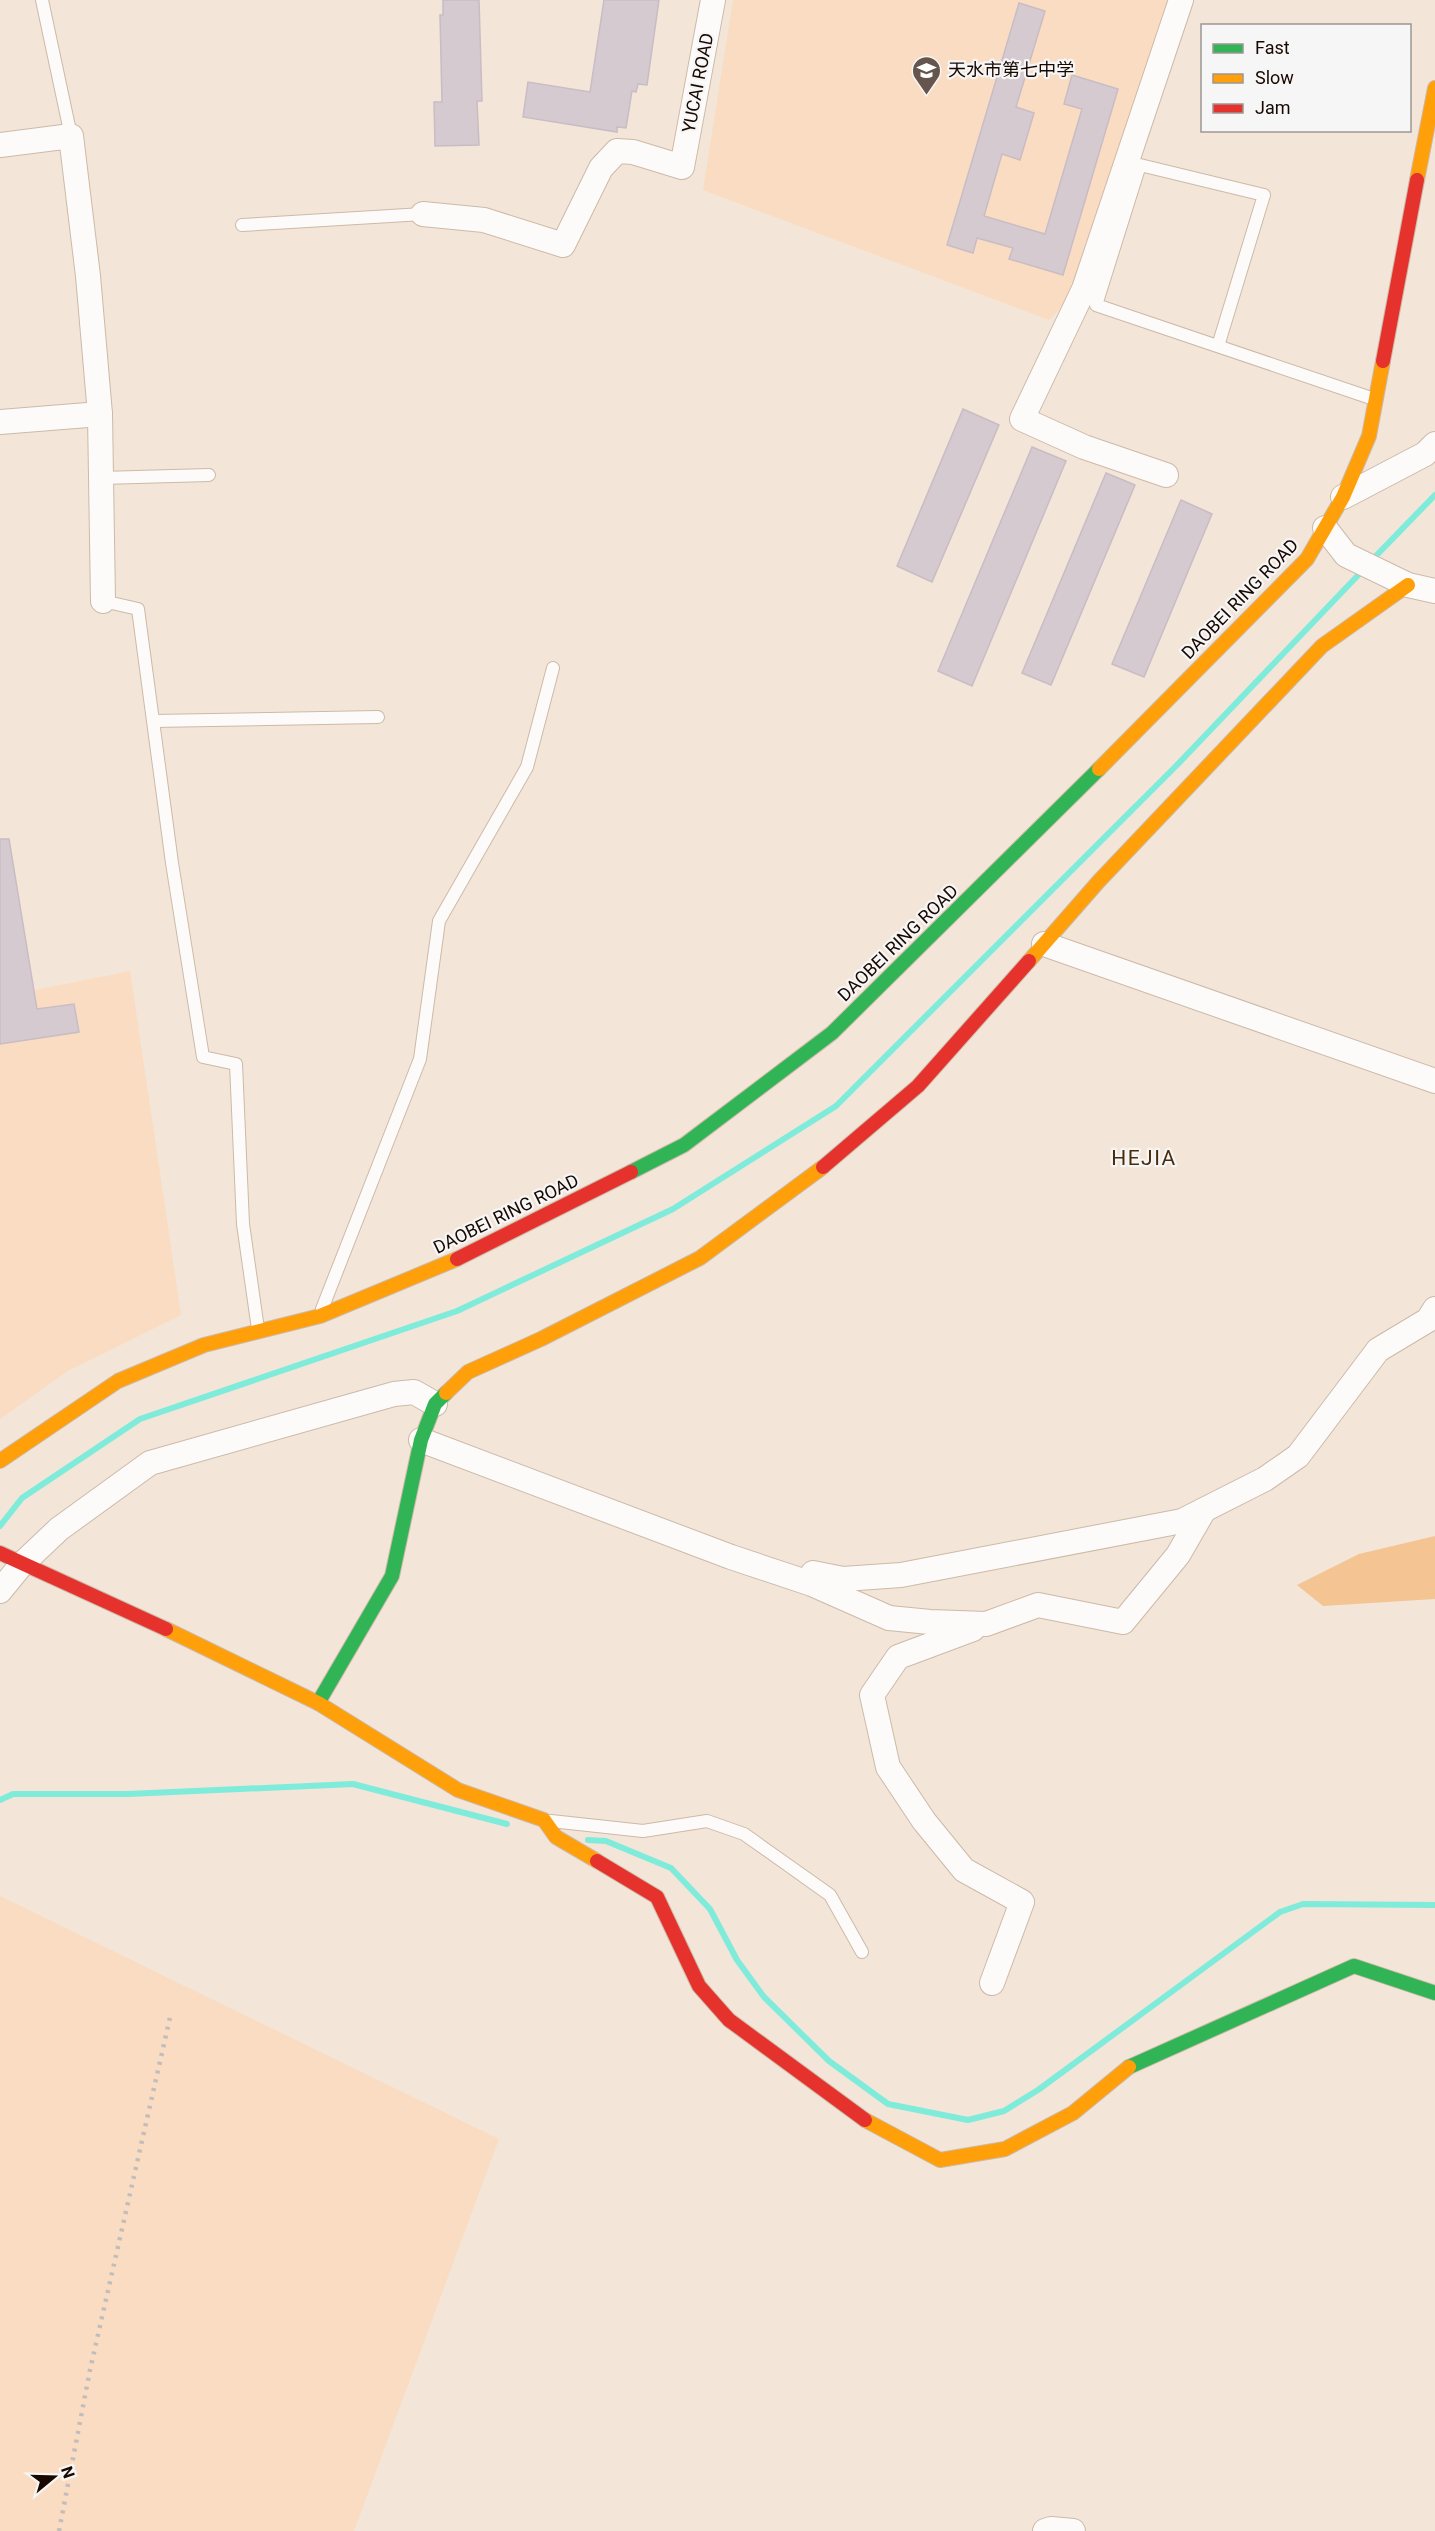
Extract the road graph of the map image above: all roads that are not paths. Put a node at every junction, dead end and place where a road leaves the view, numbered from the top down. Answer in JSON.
{"nodes":[{"id":1,"x":42,"y":0,"type":"edge"},
{"id":2,"x":713,"y":0,"type":"edge"},
{"id":3,"x":1181,"y":0,"type":"edge"},
{"id":4,"x":1435,"y":88,"type":"edge"},
{"id":5,"x":72,"y":136,"type":"junction"},
{"id":6,"x":0,"y":145,"type":"edge"},
{"id":7,"x":423,"y":214,"type":"joint"},
{"id":8,"x":242,"y":225,"type":"dead end"},
{"id":9,"x":1218,"y":346,"type":"junction"},
{"id":10,"x":1376,"y":400,"type":"junction"},
{"id":11,"x":100,"y":414,"type":"junction"},
{"id":12,"x":0,"y":422,"type":"edge"},
{"id":13,"x":1435,"y":444,"type":"edge"},
{"id":14,"x":209,"y":475,"type":"dead end"},
{"id":15,"x":1166,"y":475,"type":"dead end"},
{"id":16,"x":101,"y":478,"type":"junction"},
{"id":17,"x":1343,"y":497,"type":"junction"},
{"id":18,"x":1325,"y":528,"type":"junction"},
{"id":19,"x":1402,"y":582,"type":"junction"},
{"id":20,"x":1435,"y":591,"type":"edge"},
{"id":21,"x":104,"y":601,"type":"joint"},
{"id":22,"x":552,"y":668,"type":"dead end"},
{"id":23,"x":378,"y":717,"type":"dead end"},
{"id":24,"x":153,"y":721,"type":"junction"},
{"id":25,"x":1044,"y":944,"type":"junction"},
{"id":26,"x":1435,"y":1081,"type":"edge"},
{"id":27,"x":1435,"y":1309,"type":"edge"},
{"id":28,"x":320,"y":1316,"type":"junction"},
{"id":29,"x":258,"y":1332,"type":"junction"},
{"id":30,"x":435,"y":1404,"type":"junction"},
{"id":31,"x":421,"y":1440,"type":"junction"},
{"id":32,"x":0,"y":1461,"type":"edge"},
{"id":33,"x":1204,"y":1510,"type":"junction"},
{"id":34,"x":731,"y":1557,"type":"junction"},
{"id":35,"x":9,"y":1558,"type":"edge"},
{"id":36,"x":0,"y":1590,"type":"edge"},
{"id":37,"x":986,"y":1624,"type":"junction"},
{"id":38,"x":318,"y":1703,"type":"junction"},
{"id":39,"x":544,"y":1820,"type":"junction"},
{"id":40,"x":862,"y":1952,"type":"dead end"},
{"id":41,"x":992,"y":1983,"type":"dead end"},
{"id":42,"x":1435,"y":1993,"type":"edge"},
{"id":43,"x":1045,"y":2531,"type":"edge"},
{"id":44,"x":1073,"y":2531,"type":"edge"}],
"edges":[{"from":1,"to":5,"type":"lane"},
{"from":2,"to":7,"type":"street","name":"YUCAI ROAD"},
{"from":3,"to":15,"type":"street"},
{"from":4,"to":10,"type":"street","name":"DAOBEI RING ROAD"},
{"from":5,"to":6,"type":"street"},
{"from":5,"to":11,"type":"street"},
{"from":7,"to":8,"type":"lane"},
{"from":9,"to":9,"type":"lane"},
{"from":9,"to":10,"type":"lane"},
{"from":10,"to":17,"type":"street","name":"DAOBEI RING ROAD"},
{"from":11,"to":12,"type":"street"},
{"from":11,"to":16,"type":"street"},
{"from":13,"to":17,"type":"street"},
{"from":14,"to":16,"type":"lane"},
{"from":16,"to":21,"type":"street"},
{"from":17,"to":18,"type":"street","name":"DAOBEI RING ROAD"},
{"from":18,"to":19,"type":"street"},
{"from":18,"to":28,"type":"street","name":"DAOBEI RING ROAD"},
{"from":19,"to":20,"type":"street"},
{"from":19,"to":25,"type":"street"},
{"from":21,"to":24,"type":"lane"},
{"from":22,"to":28,"type":"lane"},
{"from":23,"to":24,"type":"lane"},
{"from":24,"to":29,"type":"lane"},
{"from":25,"to":26,"type":"street"},
{"from":25,"to":30,"type":"street"},
{"from":27,"to":33,"type":"street"},
{"from":28,"to":29,"type":"street","name":"DAOBEI RING ROAD"},
{"from":29,"to":32,"type":"street","name":"DAOBEI RING ROAD"},
{"from":30,"to":31,"type":"street"},
{"from":30,"to":35,"type":"street"},
{"from":31,"to":34,"type":"street"},
{"from":31,"to":38,"type":"street"},
{"from":33,"to":34,"type":"street"},
{"from":33,"to":37,"type":"street"},
{"from":34,"to":37,"type":"street"},
{"from":35,"to":36,"type":"street"},
{"from":35,"to":38,"type":"street"},
{"from":37,"to":41,"type":"street"},
{"from":38,"to":39,"type":"street"},
{"from":39,"to":40,"type":"lane"},
{"from":39,"to":42,"type":"street"},
{"from":43,"to":44,"type":"street"}]}
